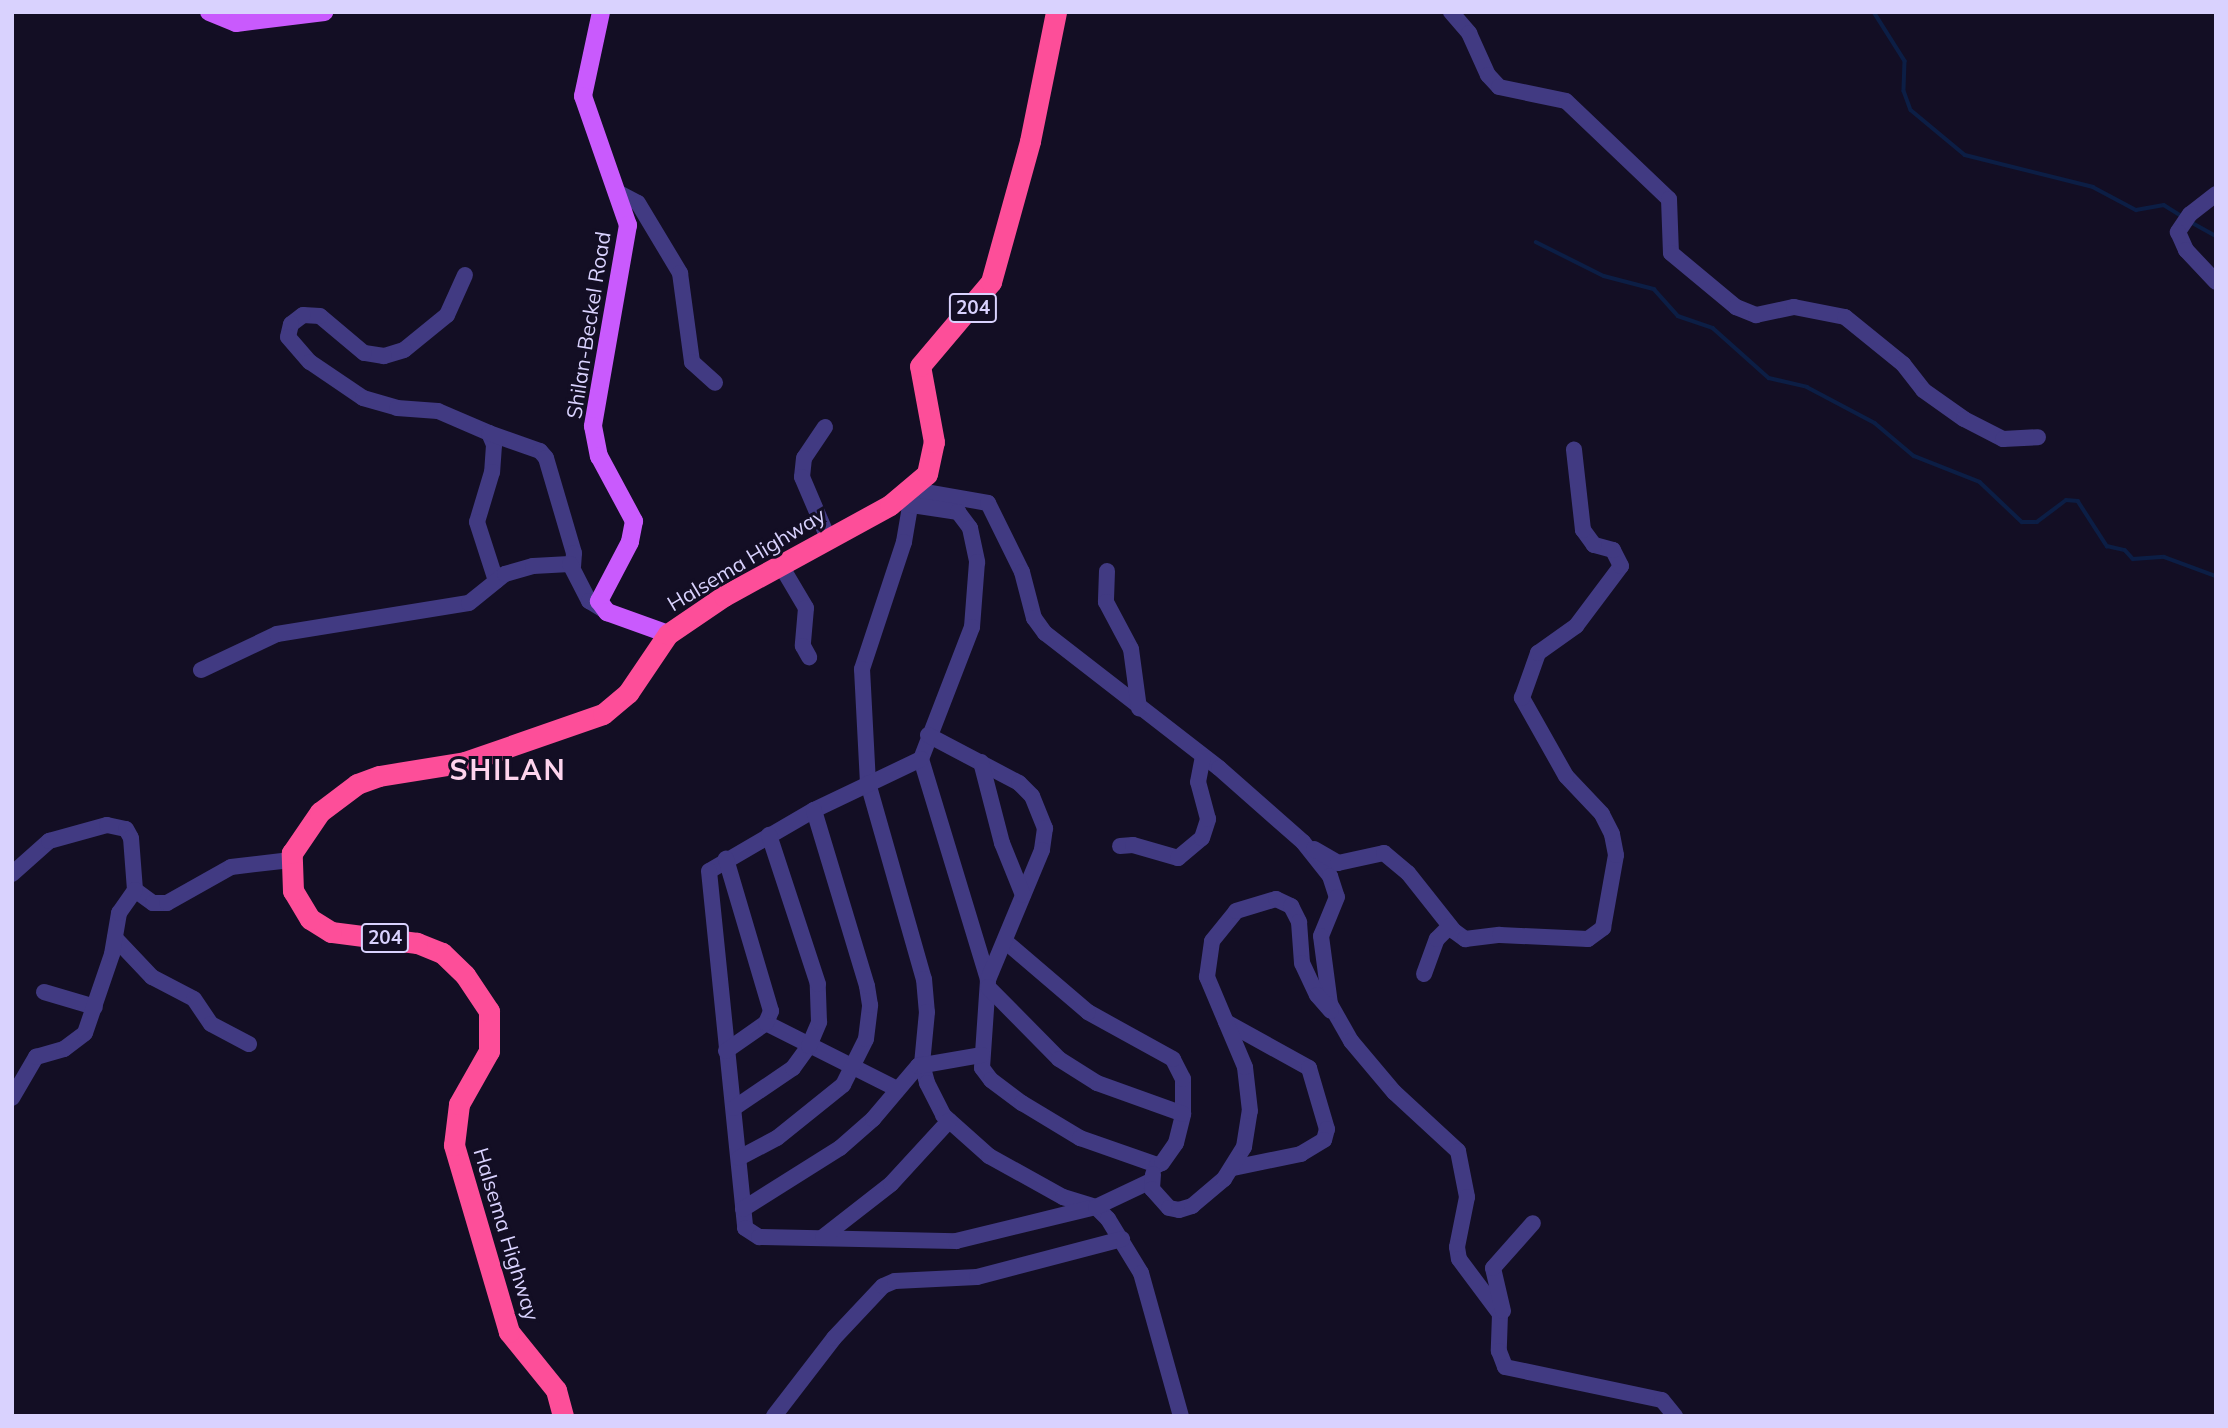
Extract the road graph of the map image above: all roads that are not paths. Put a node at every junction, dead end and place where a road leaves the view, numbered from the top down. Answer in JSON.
{"nodes":[{"id":1,"x":209,"y":12,"type":"edge"},
{"id":2,"x":324,"y":12,"type":"edge"},
{"id":3,"x":601,"y":12,"type":"edge"},
{"id":4,"x":1056,"y":12,"type":"edge"},
{"id":5,"x":1451,"y":12,"type":"edge"},
{"id":6,"x":619,"y":193,"type":"junction"},
{"id":7,"x":2216,"y":194,"type":"edge"},
{"id":8,"x":466,"y":275,"type":"dead end"},
{"id":9,"x":2216,"y":282,"type":"edge"},
{"id":10,"x":715,"y":383,"type":"dead end"},
{"id":11,"x":825,"y":427,"type":"dead end"},
{"id":12,"x":489,"y":433,"type":"junction"},
{"id":13,"x":2038,"y":437,"type":"dead end"},
{"id":14,"x":1574,"y":450,"type":"dead end"},
{"id":15,"x":913,"y":494,"type":"junction"},
{"id":16,"x":828,"y":538,"type":"junction"},
{"id":17,"x":780,"y":564,"type":"junction"},
{"id":18,"x":573,"y":566,"type":"junction"},
{"id":19,"x":1107,"y":571,"type":"dead end"},
{"id":20,"x":496,"y":581,"type":"junction"},
{"id":21,"x":607,"y":612,"type":"junction"},
{"id":22,"x":668,"y":634,"type":"junction"},
{"id":23,"x":809,"y":657,"type":"dead end"},
{"id":24,"x":201,"y":670,"type":"dead end"},
{"id":25,"x":1139,"y":708,"type":"junction"},
{"id":26,"x":928,"y":735,"type":"junction"},
{"id":27,"x":1203,"y":757,"type":"junction"},
{"id":28,"x":921,"y":759,"type":"junction"},
{"id":29,"x":981,"y":762,"type":"junction"},
{"id":30,"x":868,"y":783,"type":"junction"},
{"id":31,"x":814,"y":810,"type":"junction"},
{"id":32,"x":769,"y":835,"type":"junction"},
{"id":33,"x":1303,"y":842,"type":"junction"},
{"id":34,"x":1120,"y":846,"type":"dead end"},
{"id":35,"x":726,"y":859,"type":"junction"},
{"id":36,"x":291,"y":860,"type":"junction"},
{"id":37,"x":12,"y":874,"type":"edge"},
{"id":38,"x":135,"y":890,"type":"junction"},
{"id":39,"x":1023,"y":895,"type":"junction"},
{"id":40,"x":1450,"y":926,"type":"junction"},
{"id":41,"x":114,"y":938,"type":"junction"},
{"id":42,"x":1005,"y":941,"type":"junction"},
{"id":43,"x":1424,"y":974,"type":"dead end"},
{"id":44,"x":988,"y":983,"type":"junction"},
{"id":45,"x":44,"y":992,"type":"dead end"},
{"id":46,"x":94,"y":1007,"type":"junction"},
{"id":47,"x":1336,"y":1016,"type":"junction"},
{"id":48,"x":1224,"y":1021,"type":"junction"},
{"id":49,"x":766,"y":1023,"type":"junction"},
{"id":50,"x":249,"y":1044,"type":"dead end"},
{"id":51,"x":809,"y":1046,"type":"junction"},
{"id":52,"x":726,"y":1051,"type":"junction"},
{"id":53,"x":982,"y":1055,"type":"junction"},
{"id":54,"x":922,"y":1064,"type":"junction"},
{"id":55,"x":853,"y":1068,"type":"junction"},
{"id":56,"x":897,"y":1089,"type":"junction"},
{"id":57,"x":12,"y":1098,"type":"edge"},
{"id":58,"x":734,"y":1108,"type":"junction"},
{"id":59,"x":1183,"y":1114,"type":"junction"},
{"id":60,"x":949,"y":1121,"type":"junction"},
{"id":61,"x":739,"y":1158,"type":"junction"},
{"id":62,"x":1157,"y":1165,"type":"junction"},
{"id":63,"x":1233,"y":1168,"type":"junction"},
{"id":64,"x":1149,"y":1182,"type":"junction"},
{"id":65,"x":1096,"y":1207,"type":"junction"},
{"id":66,"x":743,"y":1209,"type":"junction"},
{"id":67,"x":1534,"y":1223,"type":"dead end"},
{"id":68,"x":823,"y":1237,"type":"junction"},
{"id":69,"x":1122,"y":1239,"type":"junction"},
{"id":70,"x":1500,"y":1318,"type":"junction"},
{"id":71,"x":564,"y":1416,"type":"edge"},
{"id":72,"x":774,"y":1416,"type":"edge"},
{"id":73,"x":1181,"y":1416,"type":"edge"},
{"id":74,"x":1675,"y":1416,"type":"edge"}],
"edges":[{"from":1,"to":2,"type":"main road"},
{"from":3,"to":6,"type":"main road","name":"Shilan-Beckel Road"},
{"from":4,"to":15,"type":"highway","number":"204"},
{"from":5,"to":13,"type":"street"},
{"from":6,"to":10,"type":"street"},
{"from":6,"to":21,"type":"main road","name":"Shilan-Beckel Road"},
{"from":7,"to":9,"type":"street"},
{"from":8,"to":12,"type":"street"},
{"from":11,"to":16,"type":"street"},
{"from":12,"to":18,"type":"street"},
{"from":12,"to":20,"type":"street"},
{"from":14,"to":40,"type":"street"},
{"from":15,"to":16,"type":"highway","name":"Halsema Highway"},
{"from":15,"to":25,"type":"street"},
{"from":15,"to":26,"type":"street"},
{"from":15,"to":30,"type":"street"},
{"from":16,"to":17,"type":"highway","name":"Halsema Highway"},
{"from":17,"to":22,"type":"highway","name":"Halsema Highway"},
{"from":17,"to":23,"type":"street"},
{"from":18,"to":20,"type":"street"},
{"from":18,"to":21,"type":"street"},
{"from":19,"to":25,"type":"street"},
{"from":20,"to":24,"type":"street"},
{"from":21,"to":22,"type":"main road"},
{"from":22,"to":36,"type":"highway","name":"Halsema Highway"},
{"from":25,"to":27,"type":"street"},
{"from":26,"to":28,"type":"street"},
{"from":26,"to":29,"type":"street"},
{"from":27,"to":33,"type":"street"},
{"from":27,"to":34,"type":"street"},
{"from":28,"to":30,"type":"street"},
{"from":28,"to":44,"type":"street"},
{"from":29,"to":39,"type":"street"},
{"from":29,"to":39,"type":"street"},
{"from":30,"to":31,"type":"street"},
{"from":30,"to":54,"type":"street"},
{"from":31,"to":32,"type":"street"},
{"from":31,"to":55,"type":"street"},
{"from":32,"to":35,"type":"street"},
{"from":32,"to":51,"type":"street"},
{"from":33,"to":40,"type":"street"},
{"from":33,"to":47,"type":"street"},
{"from":35,"to":49,"type":"street"},
{"from":35,"to":52,"type":"street"},
{"from":36,"to":38,"type":"street"},
{"from":36,"to":71,"type":"highway","name":"Halsema Highway","number":"204"},
{"from":37,"to":38,"type":"street"},
{"from":38,"to":41,"type":"street"},
{"from":39,"to":42,"type":"street"},
{"from":40,"to":43,"type":"street"},
{"from":41,"to":46,"type":"street"},
{"from":41,"to":50,"type":"street"},
{"from":42,"to":44,"type":"street"},
{"from":42,"to":59,"type":"street"},
{"from":44,"to":53,"type":"street"},
{"from":44,"to":59,"type":"street"},
{"from":45,"to":46,"type":"street"},
{"from":46,"to":57,"type":"street"},
{"from":47,"to":48,"type":"street"},
{"from":47,"to":70,"type":"street"},
{"from":48,"to":63,"type":"street"},
{"from":48,"to":63,"type":"street"},
{"from":49,"to":51,"type":"street"},
{"from":49,"to":52,"type":"street"},
{"from":51,"to":55,"type":"street"},
{"from":51,"to":58,"type":"street"},
{"from":52,"to":58,"type":"street"},
{"from":53,"to":54,"type":"street"},
{"from":53,"to":62,"type":"street"},
{"from":54,"to":56,"type":"street"},
{"from":54,"to":60,"type":"street"},
{"from":55,"to":56,"type":"street"},
{"from":55,"to":61,"type":"street"},
{"from":56,"to":66,"type":"street"},
{"from":58,"to":61,"type":"street"},
{"from":59,"to":62,"type":"street"},
{"from":60,"to":65,"type":"street"},
{"from":60,"to":68,"type":"street"},
{"from":61,"to":66,"type":"street"},
{"from":62,"to":64,"type":"street"},
{"from":63,"to":64,"type":"street"},
{"from":64,"to":65,"type":"street"},
{"from":65,"to":68,"type":"street"},
{"from":65,"to":69,"type":"street"},
{"from":66,"to":68,"type":"street"},
{"from":67,"to":70,"type":"street"},
{"from":69,"to":72,"type":"street"},
{"from":69,"to":73,"type":"street"},
{"from":70,"to":74,"type":"street"}]}
